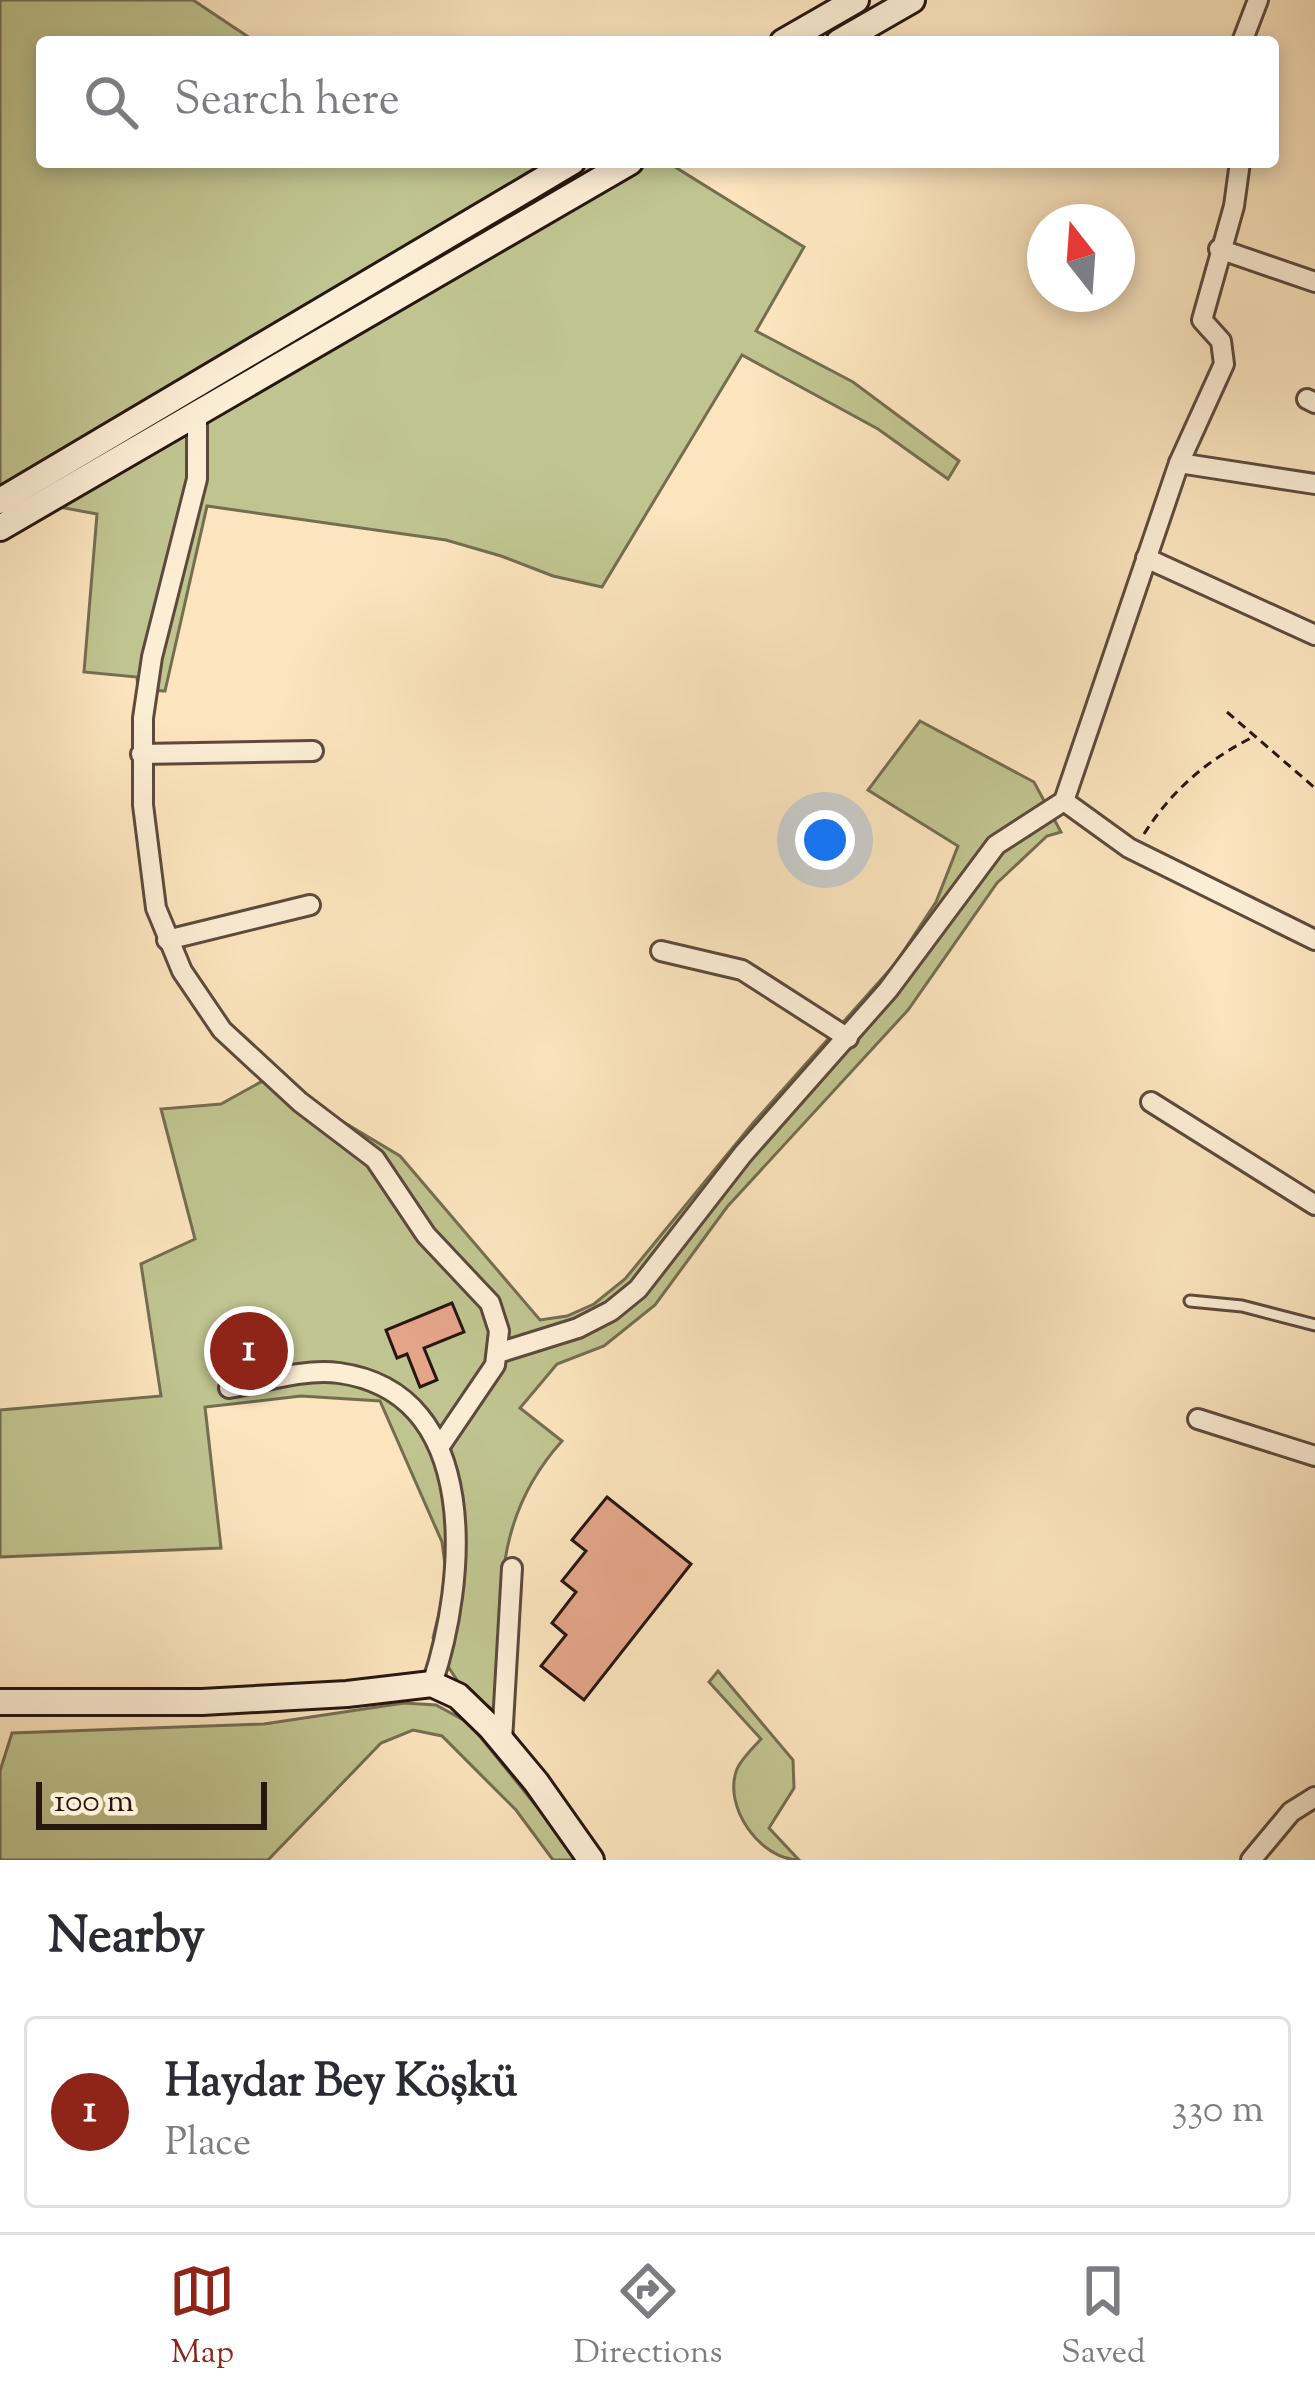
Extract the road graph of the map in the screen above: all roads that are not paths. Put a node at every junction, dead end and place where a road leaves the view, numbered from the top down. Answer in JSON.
{"nodes":[{"id":1,"x":856,"y":0,"type":"edge"},
{"id":2,"x":912,"y":0,"type":"edge"},
{"id":3,"x":1258,"y":0,"type":"edge"},
{"id":4,"x":793,"y":36,"type":"edge"},
{"id":5,"x":849,"y":36,"type":"edge"},
{"id":6,"x":1243,"y":36,"type":"edge"},
{"id":7,"x":562,"y":168,"type":"edge"},
{"id":8,"x":620,"y":168,"type":"edge"},
{"id":9,"x":1239,"y":168,"type":"edge"},
{"id":10,"x":1219,"y":249,"type":"junction"},
{"id":11,"x":1315,"y":282,"type":"edge"},
{"id":12,"x":197,"y":411,"type":"junction"},
{"id":13,"x":1179,"y":463,"type":"junction"},
{"id":14,"x":1315,"y":484,"type":"edge"},
{"id":15,"x":0,"y":501,"type":"edge"},
{"id":16,"x":0,"y":528,"type":"edge"},
{"id":17,"x":1146,"y":557,"type":"junction"},
{"id":18,"x":1315,"y":635,"type":"edge"},
{"id":19,"x":313,"y":751,"type":"dead end"},
{"id":20,"x":141,"y":754,"type":"junction"},
{"id":21,"x":1064,"y":801,"type":"junction"},
{"id":22,"x":310,"y":905,"type":"dead end"},
{"id":23,"x":167,"y":940,"type":"junction"},
{"id":24,"x":1315,"y":940,"type":"edge"},
{"id":25,"x":661,"y":951,"type":"dead end"},
{"id":26,"x":848,"y":1038,"type":"junction"},
{"id":27,"x":1151,"y":1102,"type":"dead end"},
{"id":28,"x":1315,"y":1205,"type":"edge"},
{"id":29,"x":1190,"y":1301,"type":"dead end"},
{"id":30,"x":1315,"y":1325,"type":"edge"},
{"id":31,"x":498,"y":1353,"type":"junction"},
{"id":32,"x":229,"y":1388,"type":"dead end"},
{"id":33,"x":1198,"y":1419,"type":"dead end"},
{"id":34,"x":440,"y":1446,"type":"junction"},
{"id":35,"x":1315,"y":1456,"type":"edge"},
{"id":36,"x":512,"y":1568,"type":"dead end"},
{"id":37,"x":432,"y":1684,"type":"junction"},
{"id":38,"x":0,"y":1702,"type":"edge"},
{"id":39,"x":502,"y":1741,"type":"junction"},
{"id":40,"x":1315,"y":1797,"type":"edge"},
{"id":41,"x":590,"y":1860,"type":"edge"},
{"id":42,"x":1251,"y":1860,"type":"edge"}],
"edges":[{"from":1,"to":4,"type":"main road"},
{"from":2,"to":5,"type":"main road"},
{"from":3,"to":6,"type":"street"},
{"from":7,"to":15,"type":"main road"},
{"from":8,"to":12,"type":"main road"},
{"from":9,"to":10,"type":"street"},
{"from":10,"to":11,"type":"street"},
{"from":10,"to":13,"type":"street"},
{"from":12,"to":16,"type":"main road"},
{"from":12,"to":20,"type":"street"},
{"from":13,"to":14,"type":"street"},
{"from":13,"to":17,"type":"street"},
{"from":17,"to":18,"type":"street"},
{"from":17,"to":21,"type":"street"},
{"from":19,"to":20,"type":"street"},
{"from":20,"to":23,"type":"street"},
{"from":21,"to":24,"type":"street"},
{"from":21,"to":26,"type":"street"},
{"from":22,"to":23,"type":"street"},
{"from":23,"to":31,"type":"street"},
{"from":25,"to":26,"type":"street"},
{"from":26,"to":31,"type":"street"},
{"from":27,"to":28,"type":"street"},
{"from":29,"to":30,"type":"lane"},
{"from":31,"to":34,"type":"street"},
{"from":32,"to":34,"type":"street"},
{"from":33,"to":35,"type":"street"},
{"from":34,"to":37,"type":"street"},
{"from":36,"to":39,"type":"street"},
{"from":37,"to":38,"type":"main road"},
{"from":37,"to":39,"type":"main road"},
{"from":39,"to":41,"type":"main road"},
{"from":40,"to":42,"type":"street"}]}
